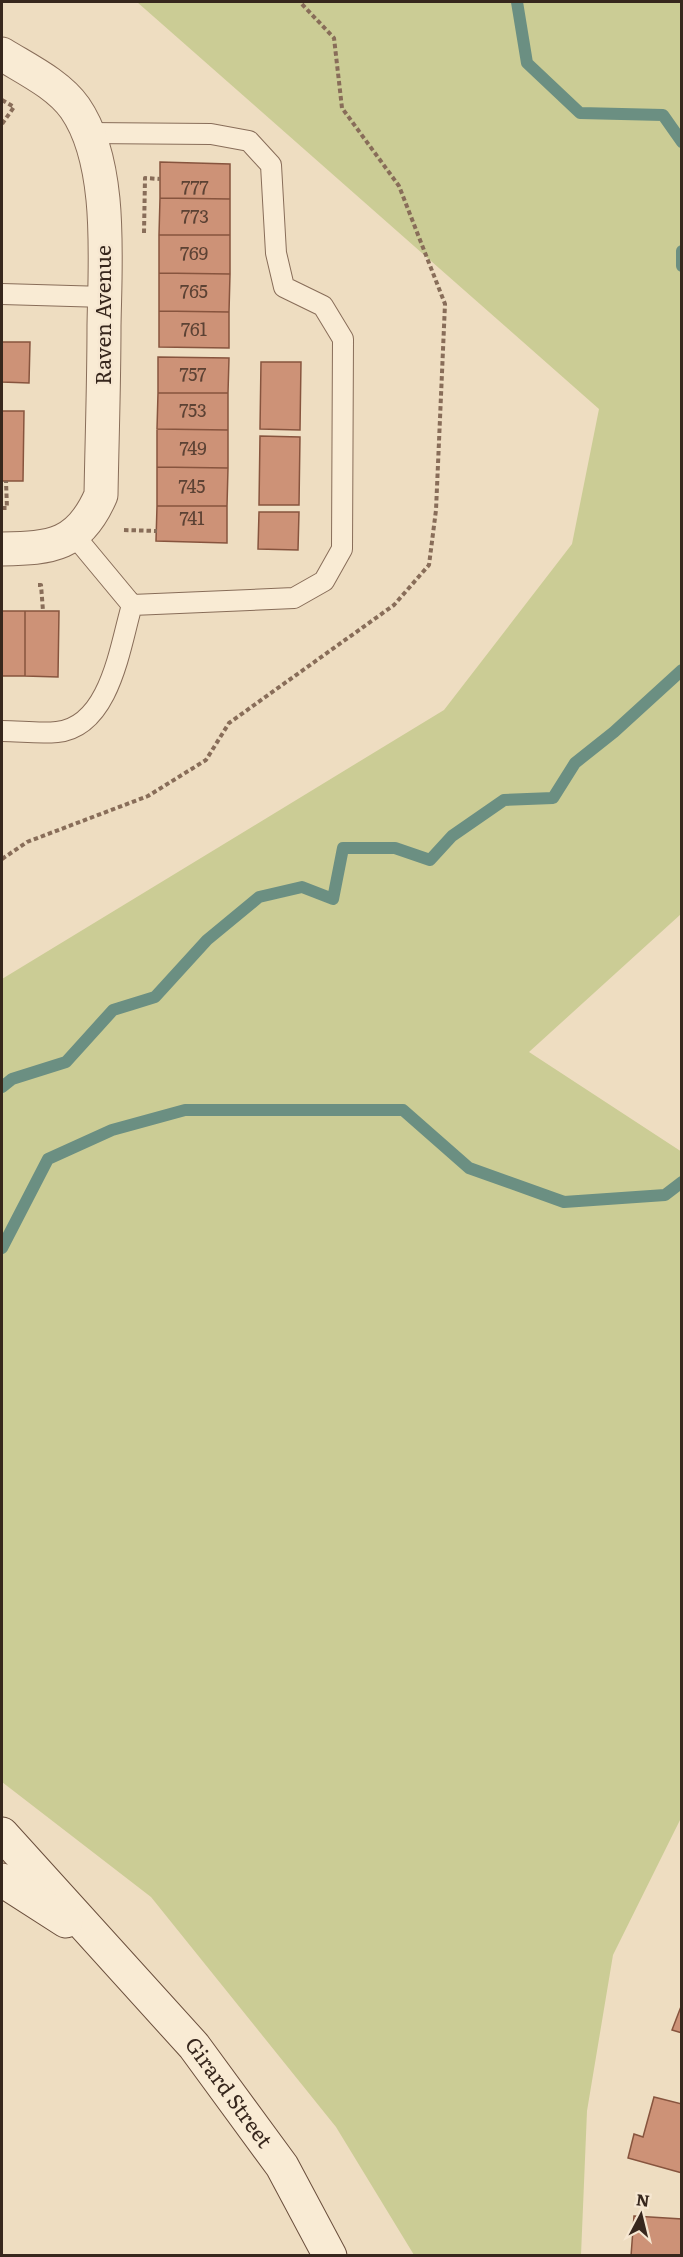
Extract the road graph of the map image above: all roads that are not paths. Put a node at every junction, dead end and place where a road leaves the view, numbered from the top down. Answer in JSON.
{"nodes":[{"id":1,"x":2,"y":54,"type":"edge"},
{"id":2,"x":88,"y":134,"type":"junction"},
{"id":3,"x":2,"y":294,"type":"edge"},
{"id":4,"x":105,"y":297,"type":"junction"},
{"id":5,"x":74,"y":534,"type":"junction"},
{"id":6,"x":2,"y":549,"type":"edge"},
{"id":7,"x":132,"y":605,"type":"junction"},
{"id":8,"x":2,"y":731,"type":"edge"},
{"id":9,"x":2,"y":1834,"type":"edge"},
{"id":10,"x":2,"y":1880,"type":"edge"},
{"id":11,"x":102,"y":1945,"type":"junction"},
{"id":12,"x":330,"y":2256,"type":"edge"}],
"edges":[{"from":1,"to":2,"type":"street","name":"Raven Avenue"},
{"from":2,"to":4,"type":"street","name":"Raven Avenue"},
{"from":2,"to":7,"type":"lane"},
{"from":3,"to":4,"type":"lane"},
{"from":4,"to":5,"type":"street","name":"Raven Avenue"},
{"from":5,"to":6,"type":"street","name":"Raven Avenue"},
{"from":5,"to":7,"type":"lane"},
{"from":7,"to":8,"type":"lane"},
{"from":9,"to":11,"type":"street","name":"Girard Street"},
{"from":10,"to":11,"type":"street","name":"Girard Street"},
{"from":11,"to":12,"type":"street","name":"Girard Street"}]}
